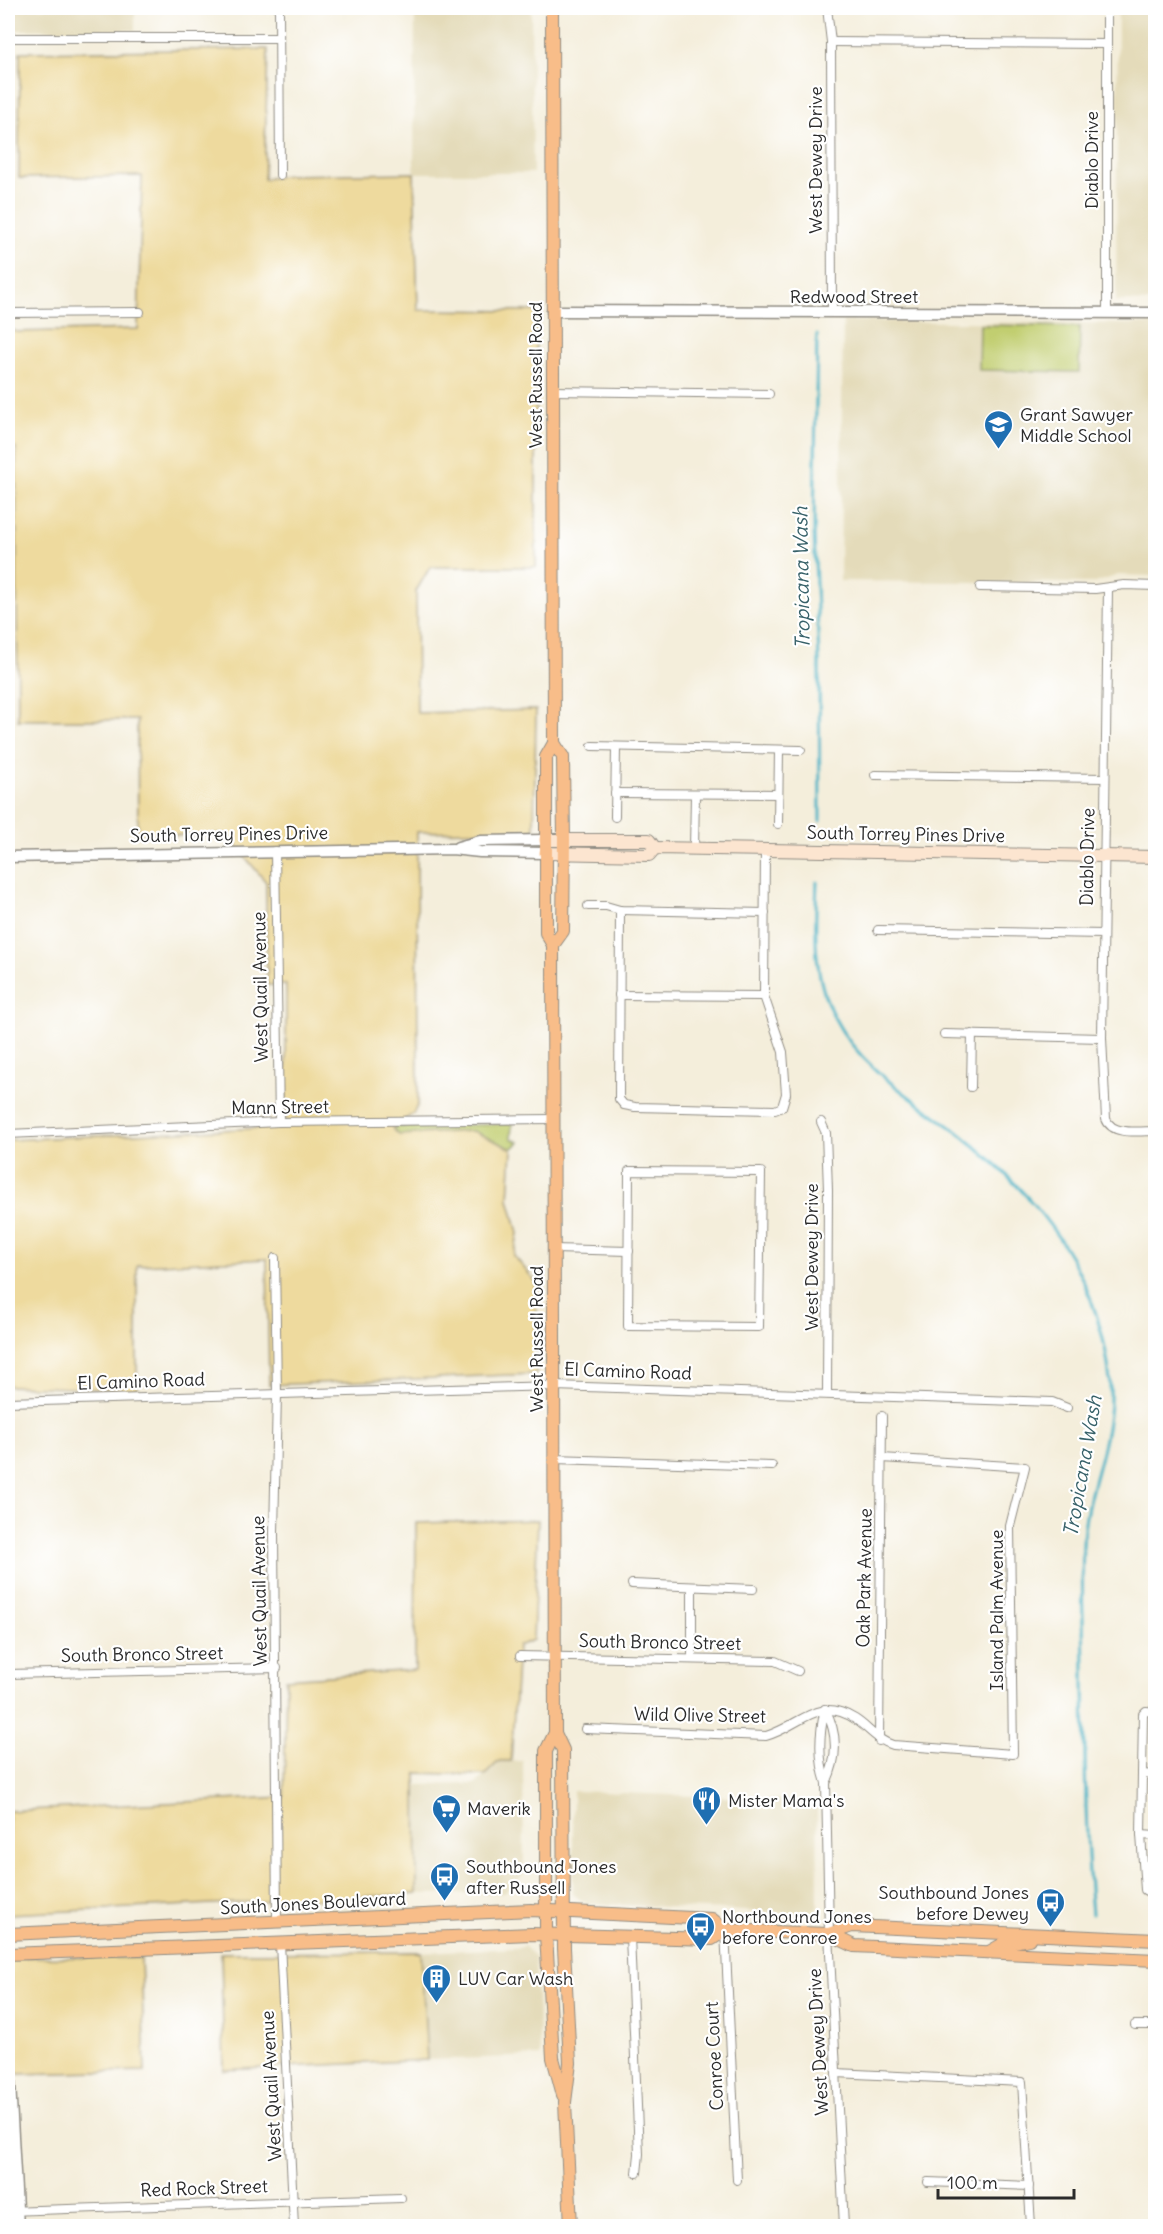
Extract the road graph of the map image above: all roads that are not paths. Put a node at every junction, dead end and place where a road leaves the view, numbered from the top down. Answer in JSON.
{"nodes":[{"id":1,"x":279,"y":8,"type":"edge"},
{"id":2,"x":552,"y":8,"type":"edge"},
{"id":3,"x":827,"y":8,"type":"edge"},
{"id":4,"x":1107,"y":8,"type":"edge"},
{"id":5,"x":8,"y":38,"type":"edge"},
{"id":6,"x":279,"y":38,"type":"junction"},
{"id":7,"x":831,"y":42,"type":"junction"},
{"id":8,"x":1107,"y":44,"type":"junction"},
{"id":9,"x":280,"y":175,"type":"dead end"},
{"id":10,"x":552,"y":311,"type":"junction"},
{"id":11,"x":140,"y":312,"type":"dead end"},
{"id":12,"x":832,"y":312,"type":"junction"},
{"id":13,"x":8,"y":313,"type":"edge"},
{"id":14,"x":1107,"y":313,"type":"junction"},
{"id":15,"x":1155,"y":313,"type":"edge"},
{"id":16,"x":552,"y":391,"type":"junction"},
{"id":17,"x":770,"y":394,"type":"dead end"},
{"id":18,"x":1155,"y":586,"type":"edge"},
{"id":19,"x":980,"y":587,"type":"dead end"},
{"id":20,"x":1108,"y":588,"type":"junction"},
{"id":21,"x":554,"y":743,"type":"junction"},
{"id":22,"x":592,"y":746,"type":"dead end"},
{"id":23,"x":616,"y":747,"type":"junction"},
{"id":24,"x":779,"y":750,"type":"junction"},
{"id":25,"x":801,"y":750,"type":"dead end"},
{"id":26,"x":875,"y":775,"type":"dead end"},
{"id":27,"x":1105,"y":778,"type":"junction"},
{"id":28,"x":615,"y":793,"type":"junction"},
{"id":29,"x":695,"y":794,"type":"junction"},
{"id":30,"x":778,"y":794,"type":"junction"},
{"id":31,"x":615,"y":817,"type":"dead end"},
{"id":32,"x":778,"y":824,"type":"dead end"},
{"id":33,"x":564,"y":840,"type":"junction"},
{"id":34,"x":545,"y":847,"type":"junction"},
{"id":35,"x":655,"y":848,"type":"junction"},
{"id":36,"x":694,"y":849,"type":"junction"},
{"id":37,"x":765,"y":850,"type":"junction"},
{"id":38,"x":275,"y":851,"type":"junction"},
{"id":39,"x":563,"y":854,"type":"junction"},
{"id":40,"x":8,"y":856,"type":"edge"},
{"id":41,"x":1103,"y":856,"type":"junction"},
{"id":42,"x":1155,"y":857,"type":"edge"},
{"id":43,"x":588,"y":906,"type":"dead end"},
{"id":44,"x":620,"y":910,"type":"junction"},
{"id":45,"x":765,"y":913,"type":"junction"},
{"id":46,"x":878,"y":930,"type":"dead end"},
{"id":47,"x":1103,"y":934,"type":"junction"},
{"id":48,"x":553,"y":945,"type":"junction"},
{"id":49,"x":619,"y":995,"type":"junction"},
{"id":50,"x":764,"y":996,"type":"junction"},
{"id":51,"x":944,"y":1034,"type":"dead end"},
{"id":52,"x":972,"y":1034,"type":"junction"},
{"id":53,"x":1102,"y":1038,"type":"junction"},
{"id":54,"x":971,"y":1087,"type":"dead end"},
{"id":55,"x":554,"y":1119,"type":"junction"},
{"id":56,"x":279,"y":1122,"type":"junction"},
{"id":57,"x":821,"y":1122,"type":"dead end"},
{"id":58,"x":1155,"y":1131,"type":"edge"},
{"id":59,"x":8,"y":1134,"type":"edge"},
{"id":60,"x":554,"y":1249,"type":"junction"},
{"id":61,"x":628,"y":1251,"type":"junction"},
{"id":62,"x":275,"y":1258,"type":"dead end"},
{"id":63,"x":554,"y":1386,"type":"junction"},
{"id":64,"x":277,"y":1394,"type":"junction"},
{"id":65,"x":827,"y":1394,"type":"junction"},
{"id":66,"x":8,"y":1402,"type":"edge"},
{"id":67,"x":1067,"y":1408,"type":"dead end"},
{"id":68,"x":882,"y":1416,"type":"dead end"},
{"id":69,"x":882,"y":1458,"type":"junction"},
{"id":70,"x":554,"y":1459,"type":"junction"},
{"id":71,"x":772,"y":1466,"type":"dead end"},
{"id":72,"x":632,"y":1584,"type":"dead end"},
{"id":73,"x":692,"y":1587,"type":"junction"},
{"id":74,"x":753,"y":1590,"type":"dead end"},
{"id":75,"x":520,"y":1656,"type":"dead end"},
{"id":76,"x":555,"y":1656,"type":"junction"},
{"id":77,"x":692,"y":1659,"type":"junction"},
{"id":78,"x":277,"y":1668,"type":"junction"},
{"id":79,"x":798,"y":1671,"type":"dead end"},
{"id":80,"x":8,"y":1674,"type":"edge"},
{"id":81,"x":825,"y":1709,"type":"junction"},
{"id":82,"x":1155,"y":1712,"type":"edge"},
{"id":83,"x":585,"y":1729,"type":"dead end"},
{"id":84,"x":555,"y":1733,"type":"junction"},
{"id":85,"x":879,"y":1741,"type":"junction"},
{"id":86,"x":1142,"y":1774,"type":"junction"},
{"id":87,"x":1155,"y":1775,"type":"edge"},
{"id":88,"x":826,"y":1783,"type":"junction"},
{"id":89,"x":1141,"y":1835,"type":"junction"},
{"id":90,"x":1155,"y":1836,"type":"edge"},
{"id":91,"x":1155,"y":1896,"type":"edge"},
{"id":92,"x":545,"y":1910,"type":"junction"},
{"id":93,"x":563,"y":1911,"type":"junction"},
{"id":94,"x":278,"y":1923,"type":"junction"},
{"id":95,"x":725,"y":1930,"type":"junction"},
{"id":96,"x":8,"y":1934,"type":"edge"},
{"id":97,"x":546,"y":1934,"type":"junction"},
{"id":98,"x":564,"y":1934,"type":"junction"},
{"id":99,"x":830,"y":1934,"type":"junction"},
{"id":100,"x":1042,"y":1935,"type":"junction"},
{"id":101,"x":630,"y":1936,"type":"junction"},
{"id":102,"x":1155,"y":1940,"type":"edge"},
{"id":103,"x":280,"y":1943,"type":"junction"},
{"id":104,"x":989,"y":1952,"type":"junction"},
{"id":105,"x":8,"y":1954,"type":"edge"},
{"id":106,"x":1155,"y":1960,"type":"edge"},
{"id":107,"x":1135,"y":2025,"type":"dead end"},
{"id":108,"x":1155,"y":2025,"type":"edge"},
{"id":109,"x":8,"y":2047,"type":"edge"},
{"id":110,"x":836,"y":2073,"type":"junction"},
{"id":111,"x":565,"y":2102,"type":"junction"},
{"id":112,"x":637,"y":2173,"type":"dead end"},
{"id":113,"x":737,"y":2180,"type":"dead end"},
{"id":114,"x":928,"y":2182,"type":"dead end"},
{"id":115,"x":1029,"y":2186,"type":"junction"},
{"id":116,"x":401,"y":2198,"type":"dead end"},
{"id":117,"x":293,"y":2202,"type":"junction"},
{"id":118,"x":12,"y":2211,"type":"edge"},
{"id":119,"x":18,"y":2226,"type":"edge"},
{"id":120,"x":294,"y":2226,"type":"edge"},
{"id":121,"x":571,"y":2226,"type":"edge"},
{"id":122,"x":844,"y":2226,"type":"edge"},
{"id":123,"x":1031,"y":2226,"type":"edge"}],
"edges":[{"from":1,"to":6,"type":"street"},
{"from":2,"to":10,"type":"main road","name":"West Russell Road"},
{"from":3,"to":7,"type":"street","name":"West Dewey Drive"},
{"from":4,"to":8,"type":"street","name":"Diablo Drive"},
{"from":5,"to":6,"type":"street"},
{"from":6,"to":9,"type":"street"},
{"from":7,"to":8,"type":"street"},
{"from":7,"to":12,"type":"street","name":"West Dewey Drive"},
{"from":8,"to":14,"type":"street","name":"Diablo Drive"},
{"from":10,"to":12,"type":"street","name":"Redwood Street"},
{"from":10,"to":16,"type":"main road","name":"West Russell Road"},
{"from":11,"to":13,"type":"street"},
{"from":12,"to":14,"type":"street","name":"Redwood Street"},
{"from":14,"to":15,"type":"street","name":"Redwood Street"},
{"from":16,"to":17,"type":"street"},
{"from":16,"to":21,"type":"main road","name":"West Russell Road"},
{"from":18,"to":20,"type":"street"},
{"from":19,"to":20,"type":"street"},
{"from":20,"to":27,"type":"street","name":"Diablo Drive"},
{"from":21,"to":33,"type":"main road","name":"West Russell Road"},
{"from":21,"to":34,"type":"main road","name":"West Russell Road"},
{"from":22,"to":23,"type":"street"},
{"from":23,"to":24,"type":"street"},
{"from":23,"to":28,"type":"street"},
{"from":24,"to":25,"type":"street"},
{"from":24,"to":30,"type":"street"},
{"from":26,"to":27,"type":"street"},
{"from":27,"to":41,"type":"street","name":"Diablo Drive"},
{"from":28,"to":29,"type":"street"},
{"from":28,"to":31,"type":"street"},
{"from":29,"to":30,"type":"street"},
{"from":29,"to":36,"type":"street"},
{"from":30,"to":32,"type":"street"},
{"from":33,"to":34,"type":"main road","name":"South Torrey Pines Drive"},
{"from":33,"to":35,"type":"main road","name":"South Torrey Pines Drive"},
{"from":33,"to":39,"type":"main road","name":"West Russell Road"},
{"from":34,"to":38,"type":"street","name":"South Torrey Pines Drive"},
{"from":34,"to":39,"type":"main road","name":"South Torrey Pines Drive"},
{"from":34,"to":48,"type":"main road","name":"West Russell Road"},
{"from":35,"to":36,"type":"main road","name":"South Torrey Pines Drive"},
{"from":35,"to":39,"type":"main road","name":"South Torrey Pines Drive"},
{"from":36,"to":37,"type":"main road","name":"South Torrey Pines Drive"},
{"from":37,"to":41,"type":"main road","name":"South Torrey Pines Drive"},
{"from":37,"to":45,"type":"street"},
{"from":38,"to":40,"type":"street","name":"South Torrey Pines Drive"},
{"from":38,"to":56,"type":"street","name":"West Quail Avenue"},
{"from":39,"to":48,"type":"main road","name":"West Russell Road"},
{"from":41,"to":42,"type":"main road","name":"South Torrey Pines Drive"},
{"from":41,"to":47,"type":"street","name":"Diablo Drive"},
{"from":43,"to":44,"type":"street"},
{"from":44,"to":45,"type":"street"},
{"from":44,"to":49,"type":"street"},
{"from":45,"to":50,"type":"street"},
{"from":46,"to":47,"type":"street"},
{"from":47,"to":53,"type":"street","name":"Diablo Drive"},
{"from":48,"to":55,"type":"main road","name":"West Russell Road"},
{"from":49,"to":50,"type":"street"},
{"from":49,"to":50,"type":"street"},
{"from":51,"to":52,"type":"street"},
{"from":52,"to":53,"type":"street"},
{"from":52,"to":54,"type":"street"},
{"from":53,"to":58,"type":"street","name":"Diablo Drive"},
{"from":55,"to":56,"type":"street","name":"Mann Street"},
{"from":55,"to":60,"type":"main road","name":"West Russell Road"},
{"from":56,"to":59,"type":"street","name":"Mann Street"},
{"from":57,"to":65,"type":"street","name":"West Dewey Drive"},
{"from":60,"to":61,"type":"street"},
{"from":60,"to":63,"type":"main road","name":"West Russell Road"},
{"from":61,"to":61,"type":"street"},
{"from":62,"to":64,"type":"street","name":"West Quail Avenue"},
{"from":63,"to":64,"type":"street","name":"El Camino Road"},
{"from":63,"to":65,"type":"street","name":"El Camino Road"},
{"from":63,"to":70,"type":"main road","name":"West Russell Road"},
{"from":64,"to":66,"type":"street","name":"El Camino Road"},
{"from":64,"to":78,"type":"street","name":"West Quail Avenue"},
{"from":65,"to":67,"type":"street","name":"El Camino Road"},
{"from":68,"to":69,"type":"street","name":"Oak Park Avenue"},
{"from":69,"to":85,"type":"street","name":"Oak Park Avenue"},
{"from":69,"to":85,"type":"street","name":"Island Palm Avenue"},
{"from":70,"to":71,"type":"street"},
{"from":70,"to":76,"type":"main road","name":"West Russell Road"},
{"from":72,"to":73,"type":"street"},
{"from":73,"to":74,"type":"street"},
{"from":73,"to":77,"type":"street"},
{"from":75,"to":76,"type":"street","name":"South Bronco Street"},
{"from":76,"to":77,"type":"street","name":"South Bronco Street"},
{"from":76,"to":84,"type":"main road","name":"West Russell Road"},
{"from":77,"to":79,"type":"street","name":"South Bronco Street"},
{"from":78,"to":80,"type":"street","name":"South Bronco Street"},
{"from":78,"to":94,"type":"street","name":"West Quail Avenue"},
{"from":81,"to":83,"type":"street","name":"Wild Olive Street"},
{"from":81,"to":85,"type":"street"},
{"from":81,"to":88,"type":"street","name":"West Dewey Drive"},
{"from":81,"to":88,"type":"street","name":"West Dewey Drive"},
{"from":82,"to":86,"type":"street"},
{"from":84,"to":92,"type":"main road","name":"West Russell Road"},
{"from":84,"to":93,"type":"main road","name":"West Russell Road"},
{"from":86,"to":87,"type":"street"},
{"from":86,"to":89,"type":"street"},
{"from":88,"to":99,"type":"street","name":"West Dewey Drive"},
{"from":89,"to":90,"type":"street"},
{"from":89,"to":91,"type":"street"},
{"from":92,"to":93,"type":"main road","name":"South Jones Boulevard"},
{"from":92,"to":94,"type":"main road","name":"South Jones Boulevard"},
{"from":92,"to":97,"type":"main road","name":"West Russell Road"},
{"from":93,"to":95,"type":"main road","name":"South Jones Boulevard"},
{"from":93,"to":98,"type":"main road","name":"West Russell Road"},
{"from":94,"to":96,"type":"main road","name":"South Jones Boulevard"},
{"from":95,"to":99,"type":"main road","name":"South Jones Boulevard"},
{"from":95,"to":101,"type":"main road","name":"South Jones Boulevard"},
{"from":95,"to":113,"type":"street","name":"Conroe Court"},
{"from":97,"to":98,"type":"main road","name":"South Jones Boulevard"},
{"from":97,"to":103,"type":"main road","name":"South Jones Boulevard"},
{"from":97,"to":111,"type":"main road","name":"West Russell Road"},
{"from":98,"to":101,"type":"main road","name":"South Jones Boulevard"},
{"from":98,"to":111,"type":"main road","name":"West Russell Road"},
{"from":99,"to":100,"type":"main road","name":"South Jones Boulevard"},
{"from":99,"to":104,"type":"main road","name":"South Jones Boulevard"},
{"from":99,"to":110,"type":"street","name":"West Dewey Drive"},
{"from":100,"to":102,"type":"main road","name":"South Jones Boulevard"},
{"from":100,"to":104,"type":"main road"},
{"from":101,"to":112,"type":"street"},
{"from":103,"to":105,"type":"main road","name":"South Jones Boulevard"},
{"from":103,"to":117,"type":"street","name":"West Quail Avenue"},
{"from":104,"to":106,"type":"main road","name":"South Jones Boulevard"},
{"from":107,"to":108,"type":"street"},
{"from":109,"to":118,"type":"street"},
{"from":110,"to":115,"type":"street"},
{"from":110,"to":122,"type":"street","name":"West Dewey Drive"},
{"from":111,"to":121,"type":"main road","name":"West Russell Road"},
{"from":114,"to":115,"type":"street"},
{"from":115,"to":123,"type":"street"},
{"from":116,"to":117,"type":"street","name":"Red Rock Street"},
{"from":117,"to":118,"type":"street","name":"Red Rock Street"},
{"from":117,"to":120,"type":"street","name":"West Quail Avenue"},
{"from":118,"to":119,"type":"street"}]}
